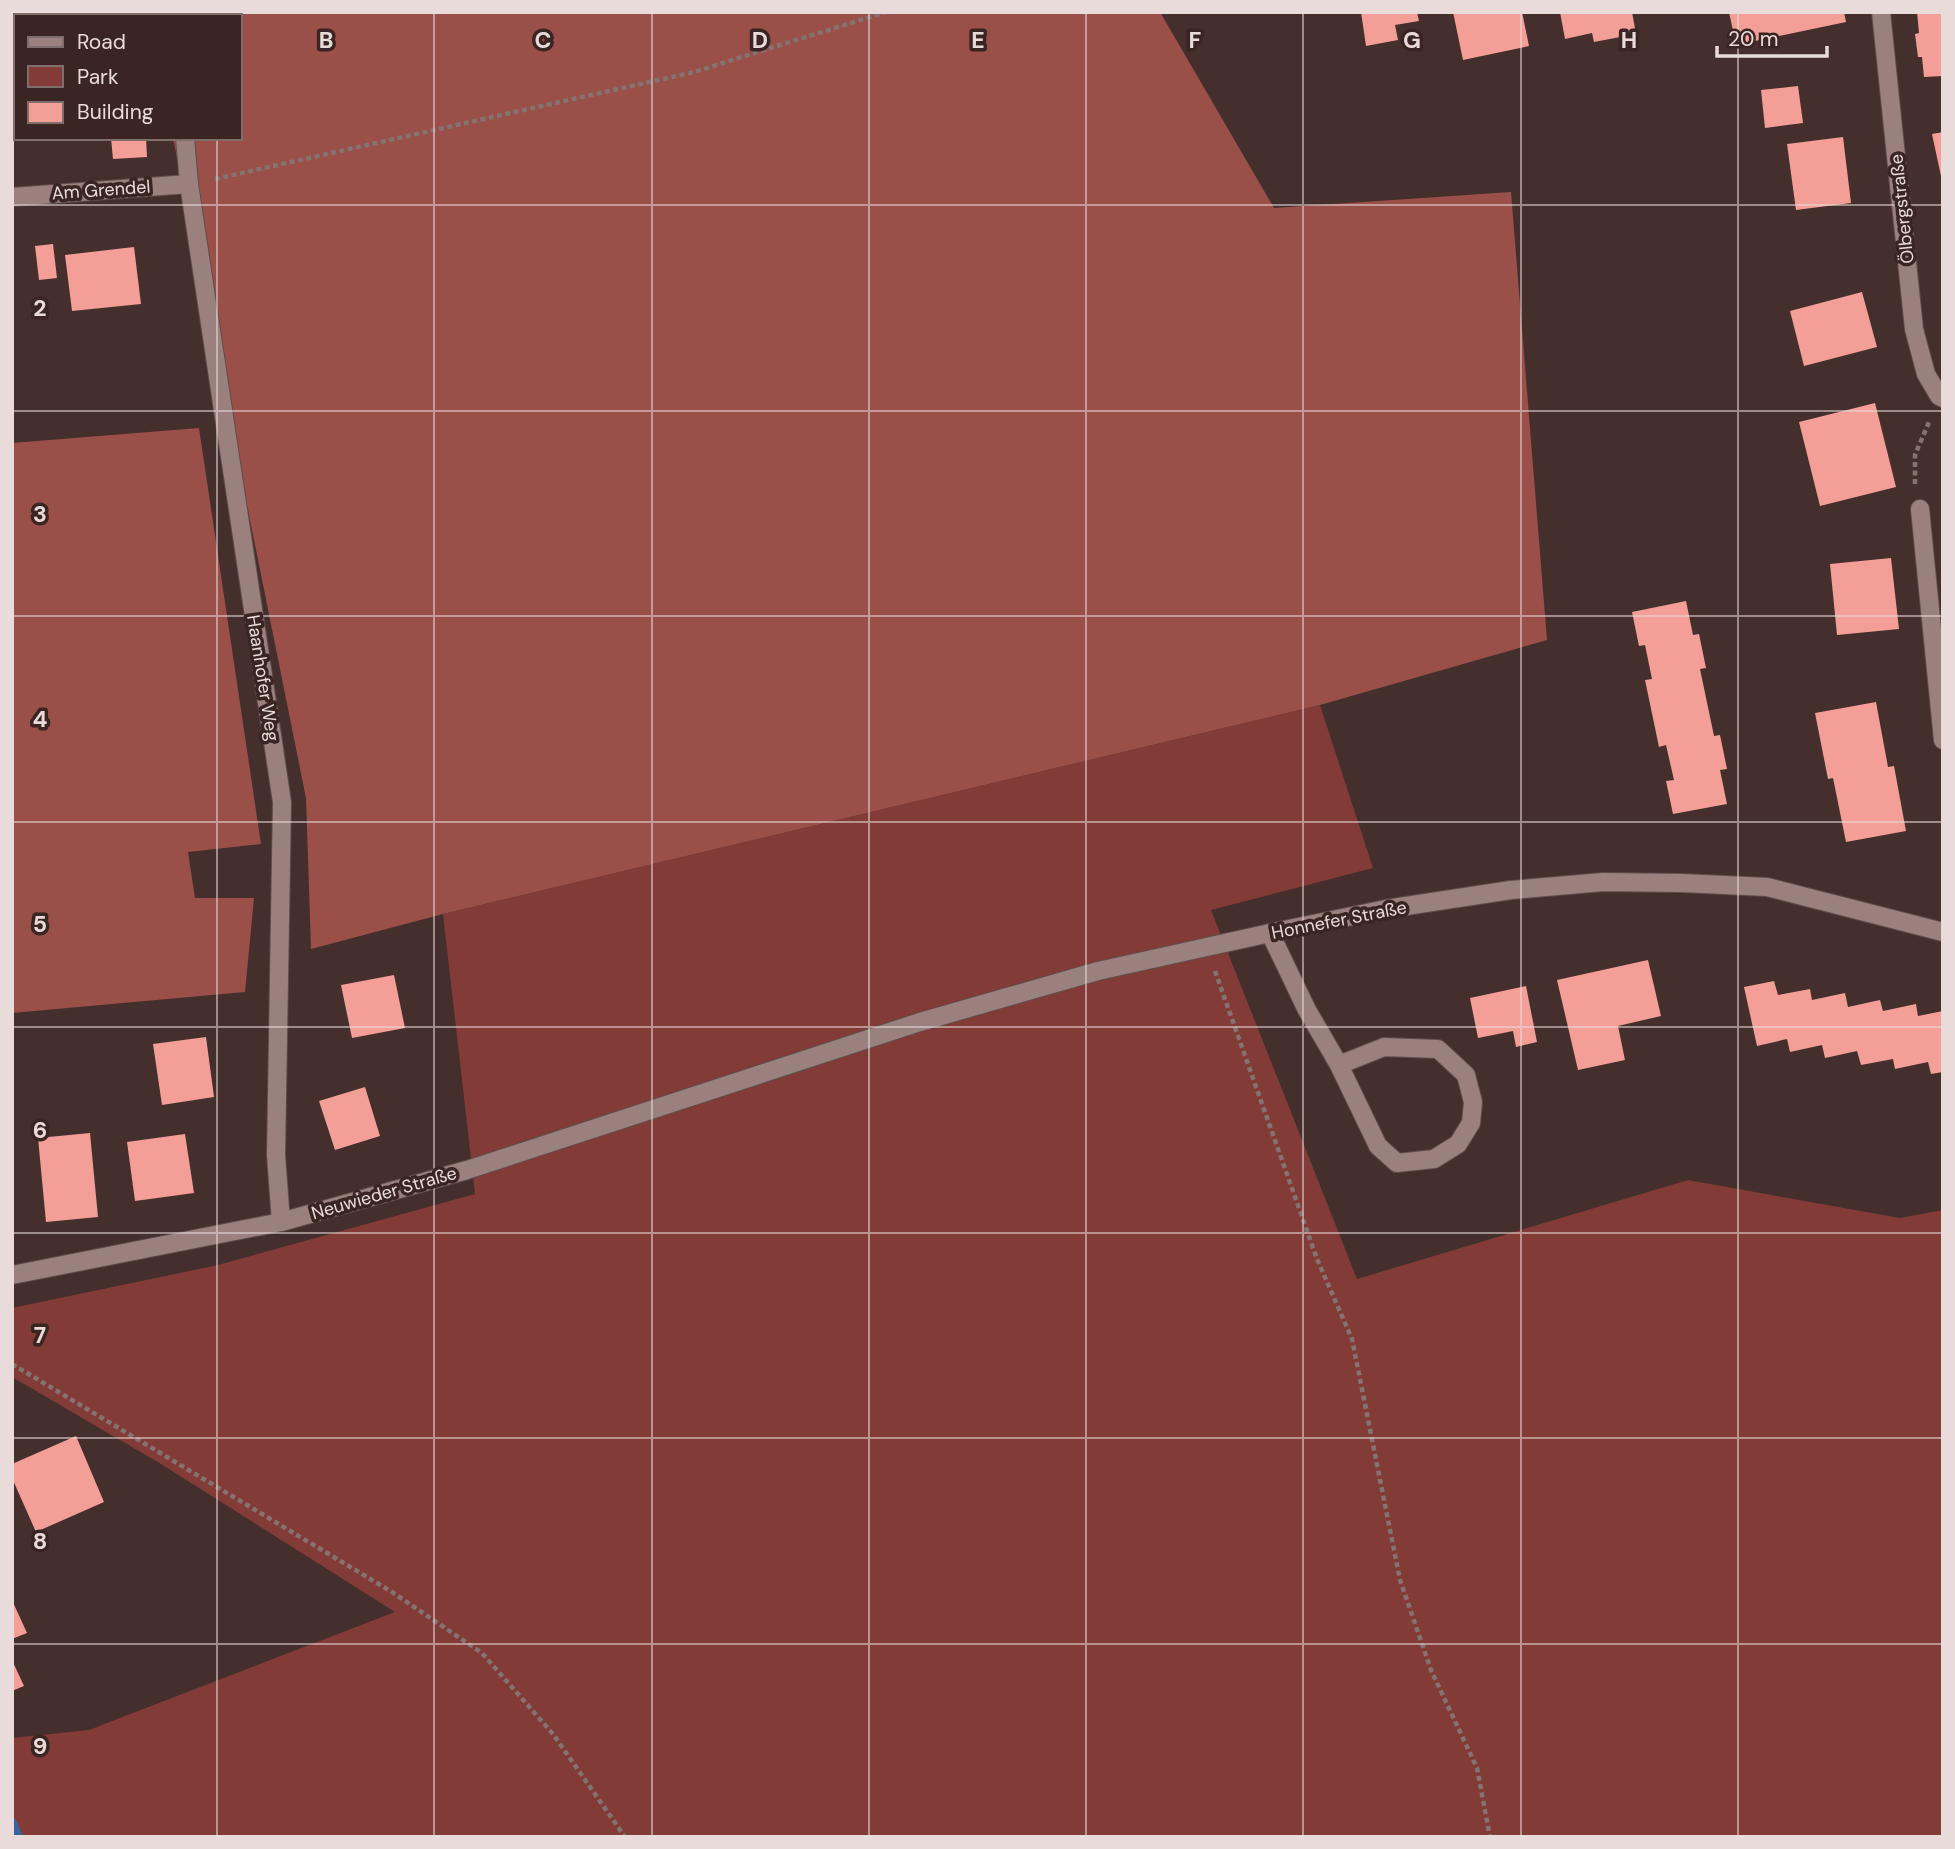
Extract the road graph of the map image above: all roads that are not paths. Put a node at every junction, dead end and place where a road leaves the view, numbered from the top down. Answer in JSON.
{"nodes":[{"id":1,"x":1881,"y":12,"type":"edge"},
{"id":2,"x":185,"y":140,"type":"edge"},
{"id":3,"x":189,"y":184,"type":"junction"},
{"id":4,"x":12,"y":197,"type":"edge"},
{"id":5,"x":1941,"y":397,"type":"edge"},
{"id":6,"x":1920,"y":509,"type":"dead end"},
{"id":7,"x":1943,"y":740,"type":"edge"},
{"id":8,"x":1943,"y":932,"type":"edge"},
{"id":9,"x":1270,"y":933,"type":"junction"},
{"id":10,"x":1339,"y":1065,"type":"junction"},
{"id":11,"x":748,"y":1079,"type":"joint"},
{"id":12,"x":281,"y":1222,"type":"junction"},
{"id":13,"x":12,"y":1275,"type":"edge"}],
"edges":[{"from":1,"to":5,"type":"street","name":"Ölbergstraße"},
{"from":2,"to":3,"type":"street","name":"Haanhofer Weg"},
{"from":3,"to":4,"type":"street","name":"Am Grendel"},
{"from":3,"to":12,"type":"street","name":"Haanhofer Weg"},
{"from":6,"to":7,"type":"street"},
{"from":8,"to":9,"type":"street","name":"Honnefer Straße"},
{"from":9,"to":10,"type":"street"},
{"from":9,"to":11,"type":"street","name":"Honnefer Straße"},
{"from":10,"to":10,"type":"street"},
{"from":11,"to":12,"type":"street","name":"Neuwieder Straße"},
{"from":12,"to":13,"type":"street","name":"Neuwieder Straße"}]}
